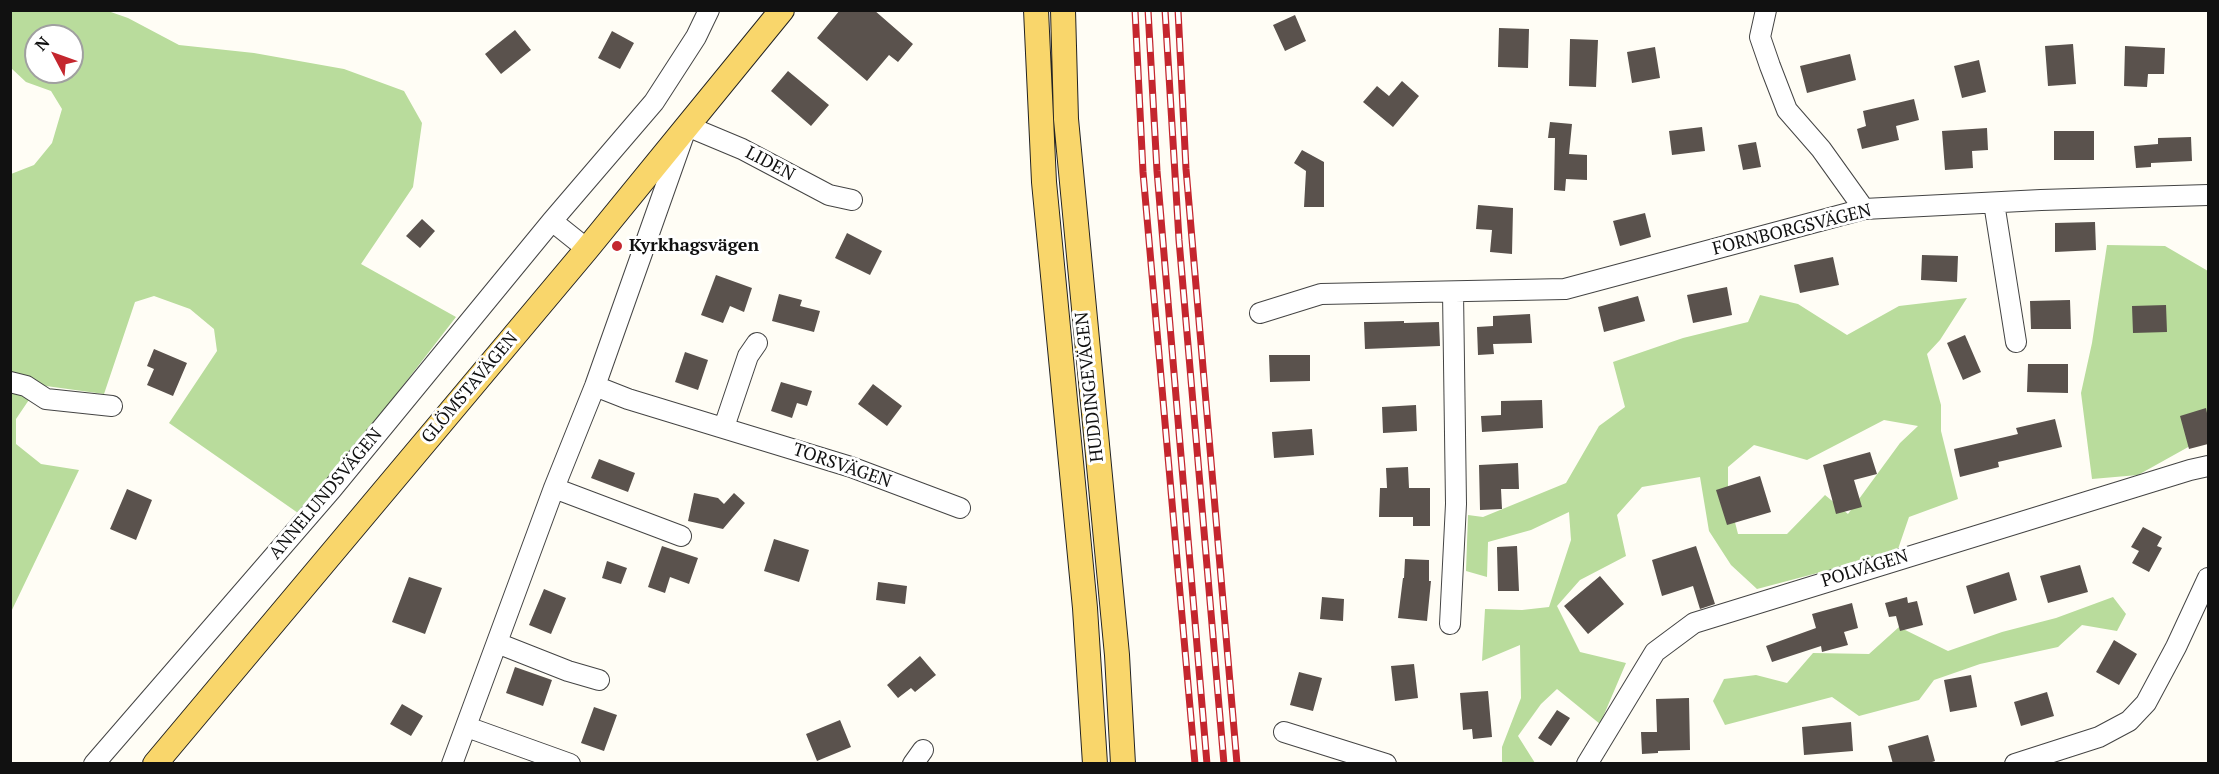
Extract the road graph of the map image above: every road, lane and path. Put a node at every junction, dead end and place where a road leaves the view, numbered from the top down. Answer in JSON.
{"nodes":[{"id":1,"x":709,"y":10,"type":"edge"},
{"id":2,"x":782,"y":10,"type":"edge"},
{"id":3,"x":1036,"y":10,"type":"edge"},
{"id":4,"x":1063,"y":10,"type":"edge"},
{"id":5,"x":1766,"y":10,"type":"edge"},
{"id":6,"x":687,"y":126,"type":"junction"},
{"id":7,"x":2208,"y":195,"type":"edge"},
{"id":8,"x":852,"y":200,"type":"dead end"},
{"id":9,"x":1994,"y":203,"type":"junction"},
{"id":10,"x":1864,"y":208,"type":"junction"},
{"id":11,"x":552,"y":221,"type":"junction"},
{"id":12,"x":586,"y":249,"type":"junction"},
{"id":13,"x":1453,"y":292,"type":"junction"},
{"id":14,"x":1260,"y":313,"type":"dead end"},
{"id":15,"x":2016,"y":342,"type":"dead end"},
{"id":16,"x":757,"y":343,"type":"dead end"},
{"id":17,"x":10,"y":382,"type":"edge"},
{"id":18,"x":595,"y":386,"type":"junction"},
{"id":19,"x":112,"y":406,"type":"dead end"},
{"id":20,"x":724,"y":427,"type":"junction"},
{"id":21,"x":2208,"y":466,"type":"edge"},
{"id":22,"x":554,"y":488,"type":"junction"},
{"id":23,"x":960,"y":508,"type":"dead end"},
{"id":24,"x":681,"y":536,"type":"dead end"},
{"id":25,"x":2208,"y":578,"type":"edge"},
{"id":26,"x":1450,"y":624,"type":"dead end"},
{"id":27,"x":497,"y":643,"type":"junction"},
{"id":28,"x":599,"y":680,"type":"dead end"},
{"id":29,"x":467,"y":727,"type":"junction"},
{"id":30,"x":1284,"y":732,"type":"dead end"},
{"id":31,"x":94,"y":764,"type":"edge"},
{"id":32,"x":155,"y":764,"type":"edge"},
{"id":33,"x":452,"y":764,"type":"edge"},
{"id":34,"x":570,"y":764,"type":"edge"},
{"id":35,"x":1095,"y":764,"type":"edge"},
{"id":36,"x":1123,"y":764,"type":"edge"},
{"id":37,"x":1386,"y":764,"type":"edge"},
{"id":38,"x":1587,"y":764,"type":"edge"},
{"id":39,"x":2015,"y":764,"type":"edge"}],
"edges":[{"from":1,"to":11,"type":"street","name":"ANNELUNDSVÄGEN"},
{"from":2,"to":6,"type":"main road","name":"GLÖMSTAVÄGEN"},
{"from":3,"to":35,"type":"main road","name":"HUDDINGEVÄGEN"},
{"from":4,"to":36,"type":"main road","name":"HUDDINGEVÄGEN"},
{"from":5,"to":10,"type":"street"},
{"from":6,"to":8,"type":"street","name":"LIDEN"},
{"from":6,"to":12,"type":"main road","name":"GLÖMSTAVÄGEN"},
{"from":6,"to":18,"type":"street"},
{"from":7,"to":9,"type":"street","name":"FORNBORGSVÄGEN"},
{"from":9,"to":10,"type":"street","name":"FORNBORGSVÄGEN"},
{"from":9,"to":15,"type":"street"},
{"from":10,"to":13,"type":"street","name":"FORNBORGSVÄGEN"},
{"from":11,"to":12,"type":"street"},
{"from":11,"to":31,"type":"street","name":"ANNELUNDSVÄGEN"},
{"from":12,"to":32,"type":"main road","name":"GLÖMSTAVÄGEN"},
{"from":13,"to":14,"type":"street","name":"FORNBORGSVÄGEN"},
{"from":13,"to":26,"type":"street"},
{"from":16,"to":20,"type":"street"},
{"from":17,"to":19,"type":"street"},
{"from":18,"to":20,"type":"street","name":"TORSVÄGEN"},
{"from":18,"to":22,"type":"street"},
{"from":20,"to":23,"type":"street","name":"TORSVÄGEN"},
{"from":21,"to":38,"type":"street","name":"POLVÄGEN"},
{"from":22,"to":24,"type":"street"},
{"from":22,"to":27,"type":"street"},
{"from":25,"to":39,"type":"street"},
{"from":27,"to":28,"type":"street"},
{"from":27,"to":29,"type":"street"},
{"from":29,"to":33,"type":"street"},
{"from":29,"to":34,"type":"street"},
{"from":30,"to":37,"type":"street"}]}
